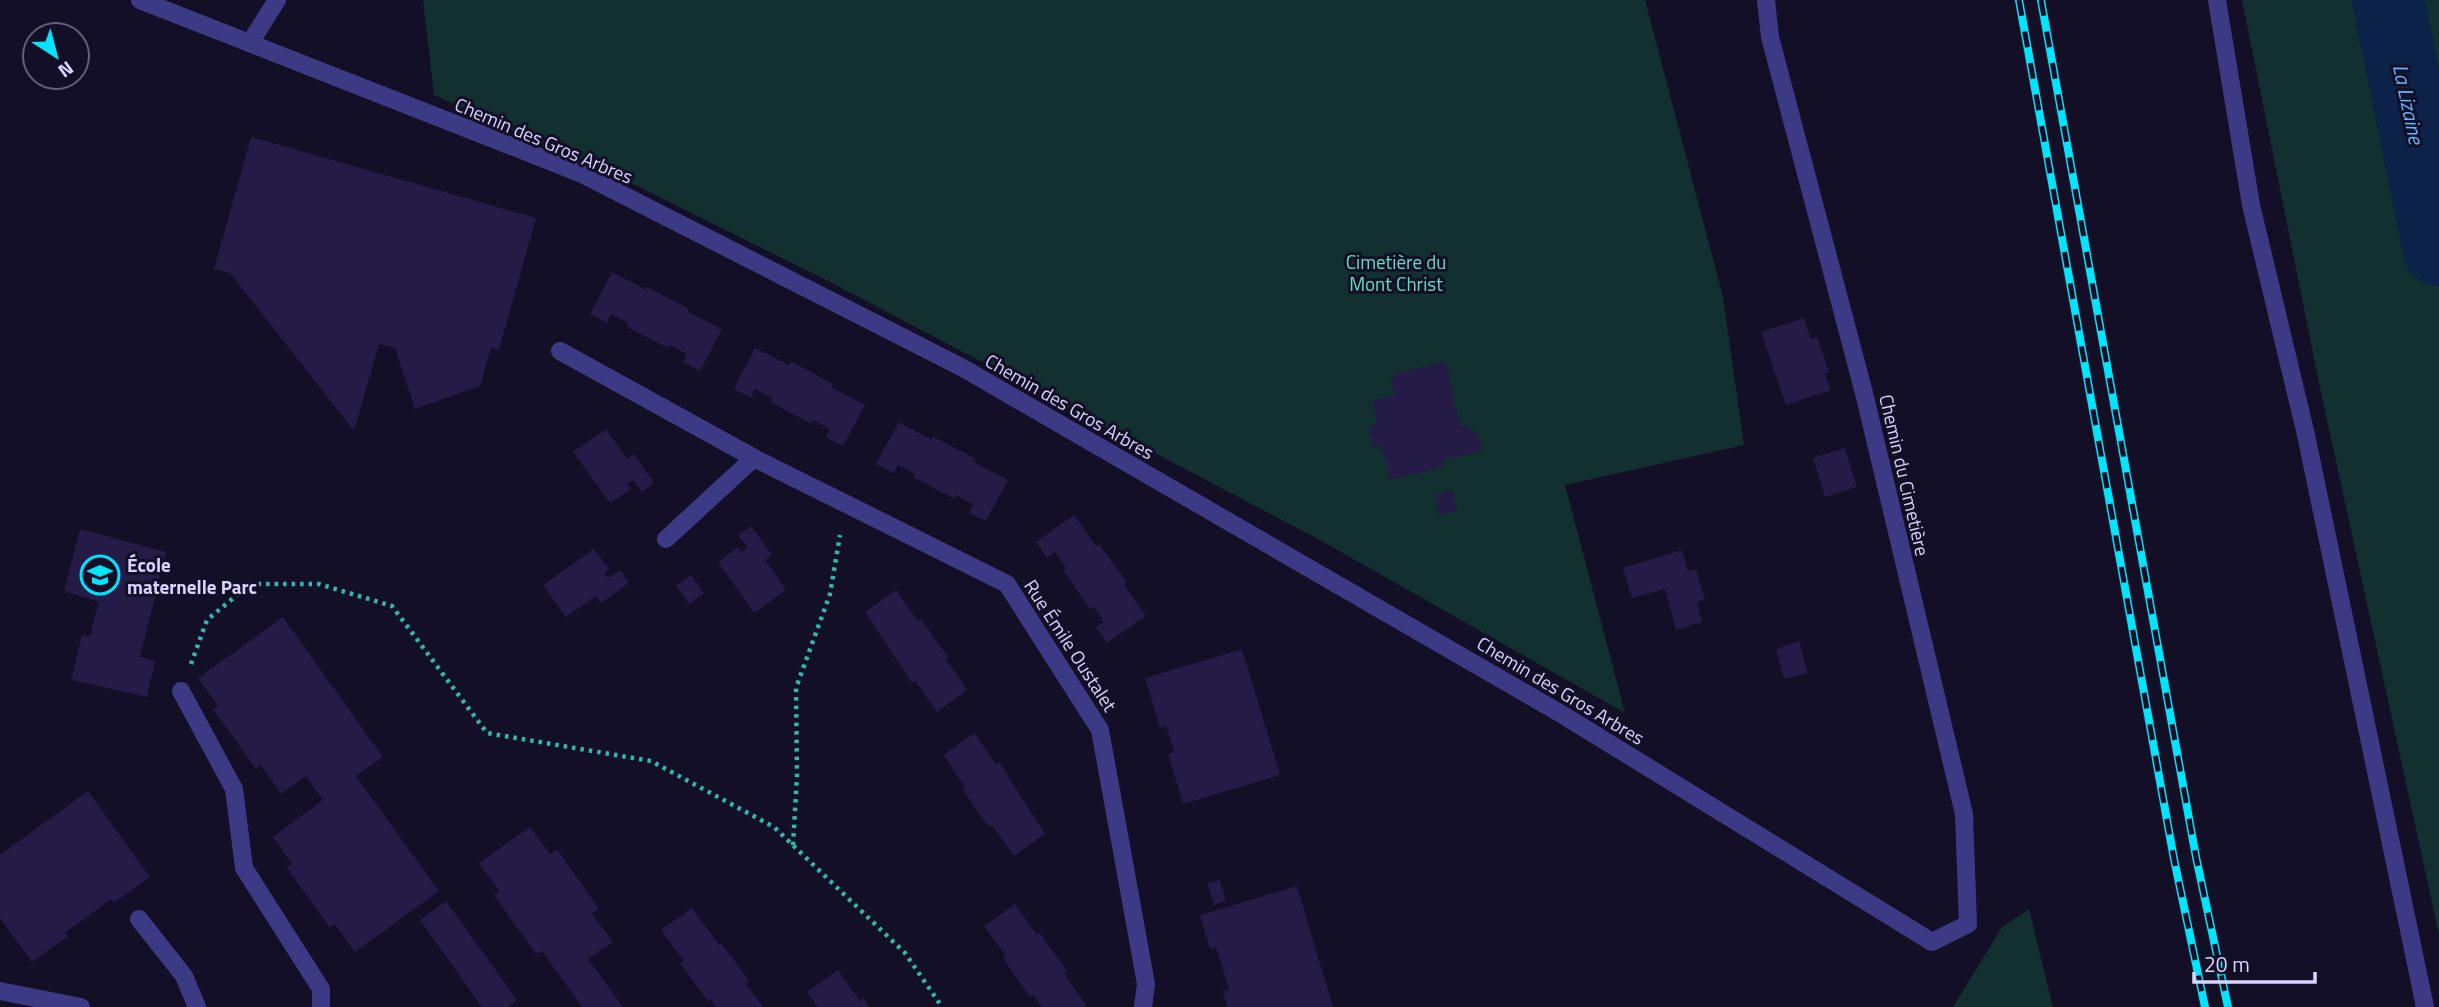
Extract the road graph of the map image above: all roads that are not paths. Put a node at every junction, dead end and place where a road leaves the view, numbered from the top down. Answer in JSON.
{"nodes":[{"id":1,"x":140,"y":0,"type":"edge"},
{"id":2,"x":277,"y":0,"type":"edge"},
{"id":3,"x":1766,"y":0,"type":"edge"},
{"id":4,"x":2217,"y":0,"type":"edge"},
{"id":5,"x":250,"y":43,"type":"junction"},
{"id":6,"x":561,"y":351,"type":"dead end"},
{"id":7,"x":754,"y":458,"type":"junction"},
{"id":8,"x":666,"y":539,"type":"dead end"},
{"id":9,"x":181,"y":691,"type":"road end"},
{"id":10,"x":138,"y":919,"type":"dead end"},
{"id":11,"x":1931,"y":942,"type":"joint"},
{"id":12,"x":0,"y":991,"type":"edge"},
{"id":13,"x":81,"y":1007,"type":"edge"},
{"id":14,"x":197,"y":1007,"type":"edge"},
{"id":15,"x":321,"y":1007,"type":"edge"},
{"id":16,"x":1143,"y":1007,"type":"edge"},
{"id":17,"x":2425,"y":1007,"type":"edge"}],
"edges":[{"from":1,"to":5,"type":"street","name":"Chemin des Gros Arbres"},
{"from":2,"to":5,"type":"street"},
{"from":3,"to":11,"type":"street","name":"Chemin du Cimetière"},
{"from":4,"to":17,"type":"street"},
{"from":5,"to":11,"type":"street","name":"Chemin des Gros Arbres"},
{"from":6,"to":7,"type":"street","name":"Rue Émile Oustalet"},
{"from":7,"to":8,"type":"street"},
{"from":7,"to":16,"type":"street","name":"Rue Émile Oustalet"},
{"from":9,"to":15,"type":"street"},
{"from":10,"to":14,"type":"street"},
{"from":12,"to":13,"type":"street"}]}
